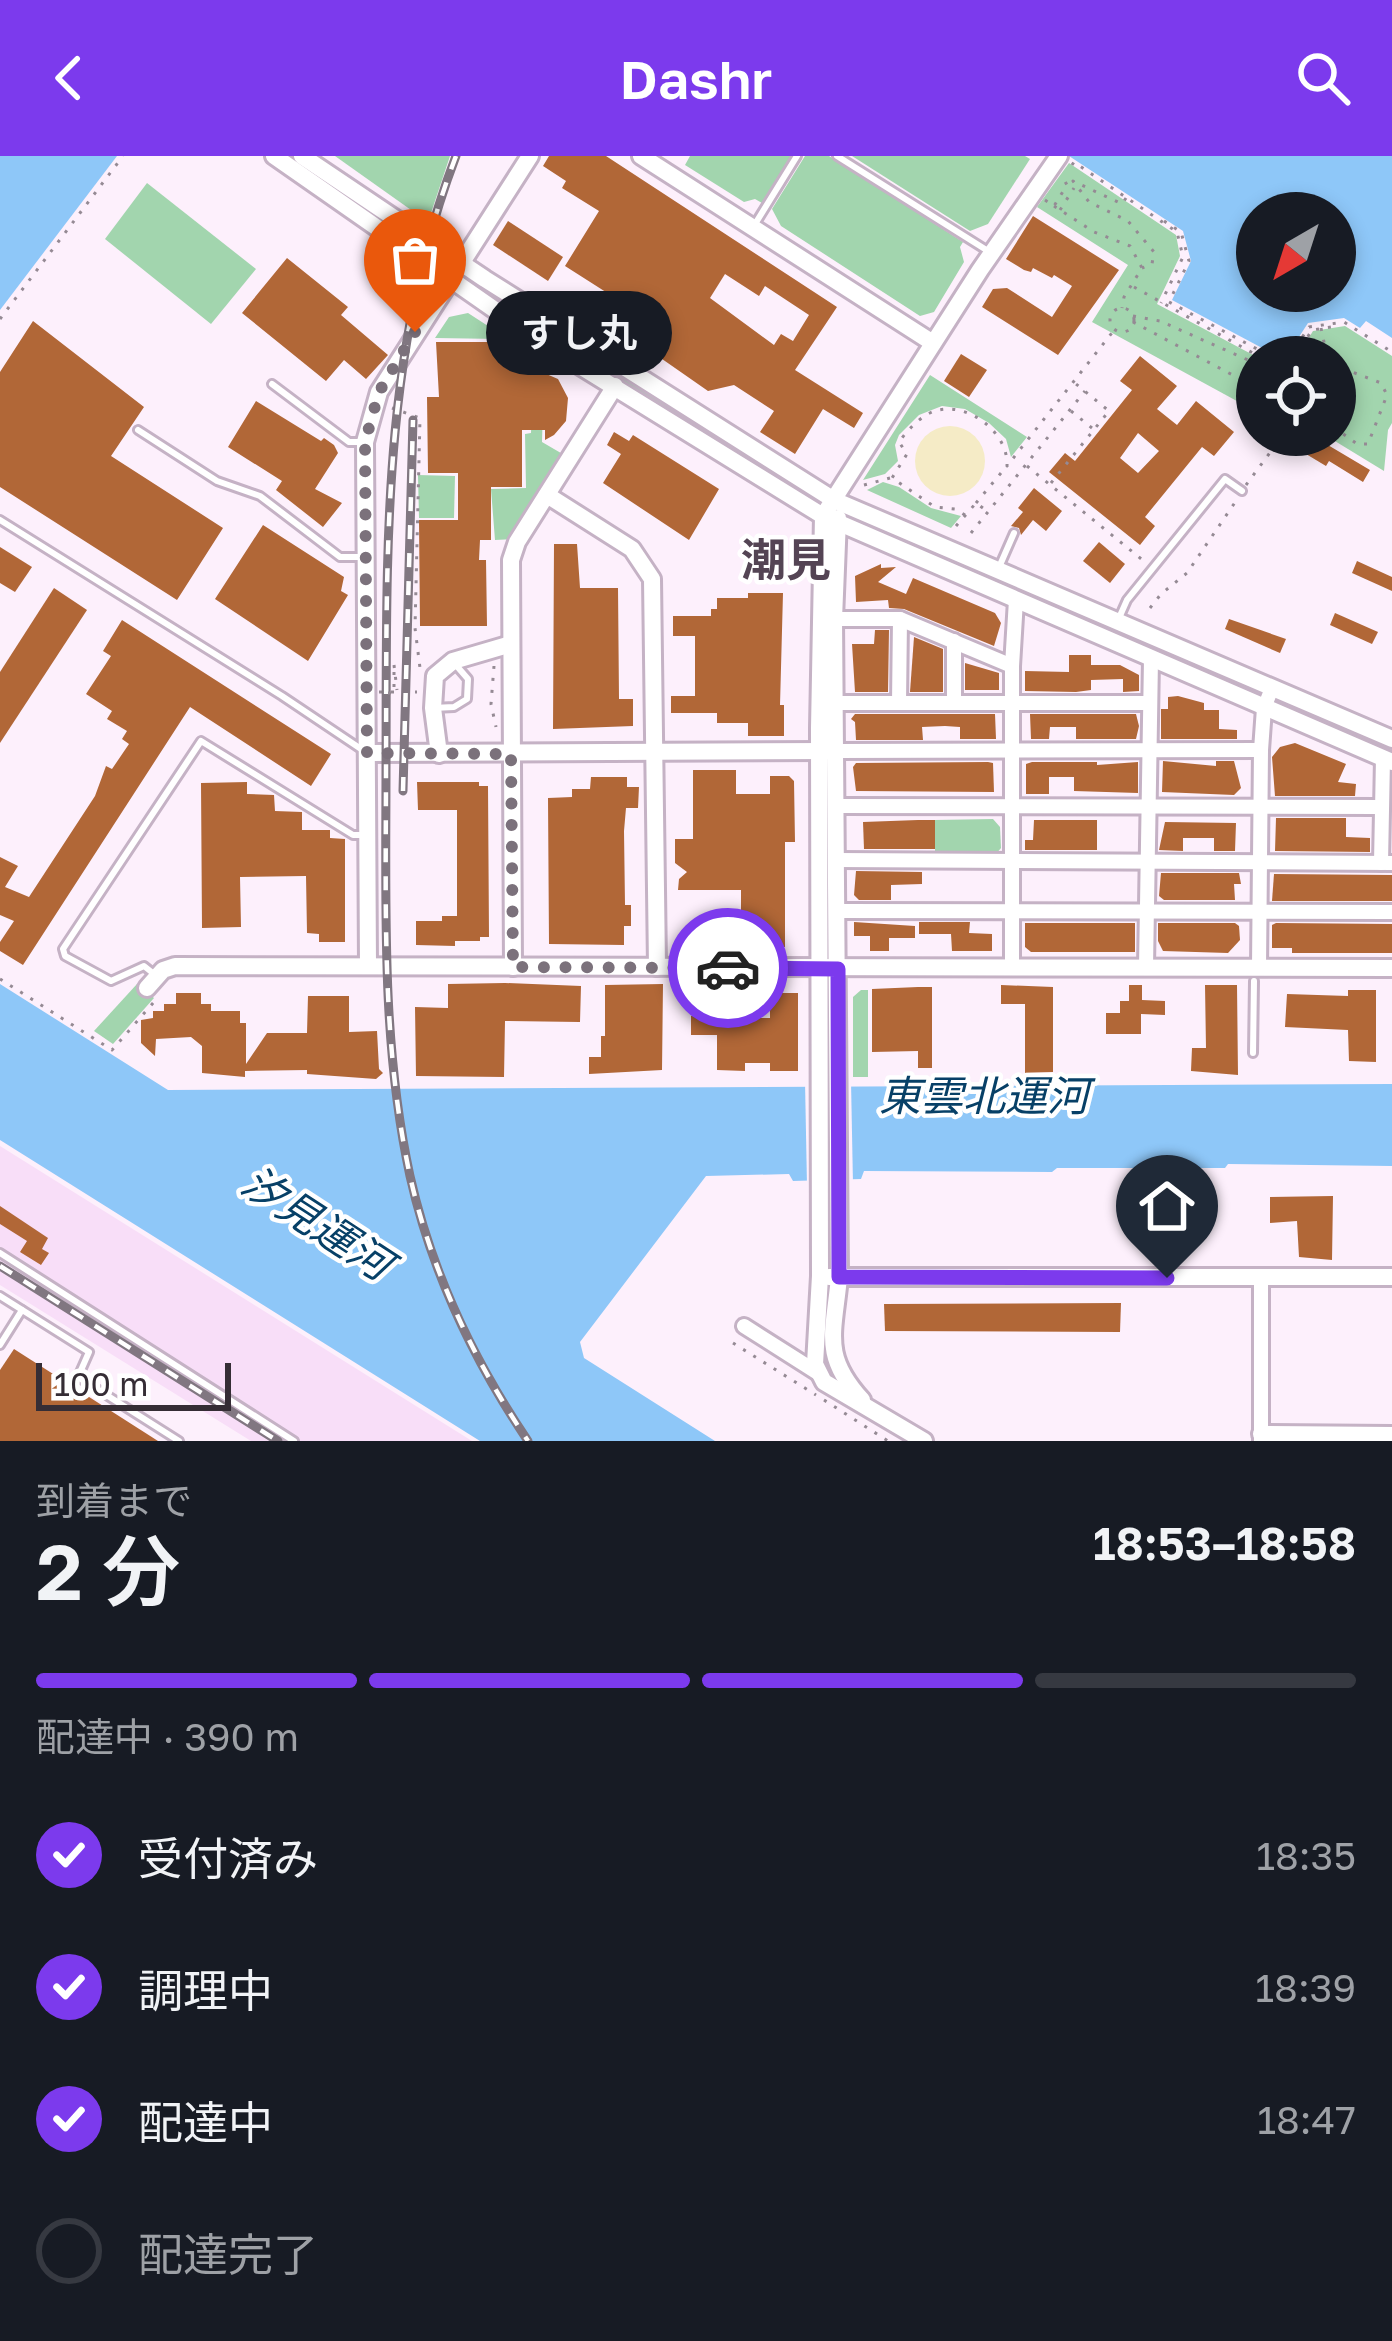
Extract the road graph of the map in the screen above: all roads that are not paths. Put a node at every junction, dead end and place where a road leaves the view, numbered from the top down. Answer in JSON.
{"nodes":[{"id":1,"x":274,"y":156,"type":"edge"},
{"id":2,"x":302,"y":156,"type":"edge"},
{"id":3,"x":530,"y":156,"type":"edge"},
{"id":4,"x":641,"y":156,"type":"edge"},
{"id":5,"x":797,"y":156,"type":"edge"},
{"id":6,"x":837,"y":156,"type":"edge"},
{"id":7,"x":1049,"y":156,"type":"edge"},
{"id":8,"x":1066,"y":159,"type":"edge"},
{"id":9,"x":754,"y":227,"type":"junction"},
{"id":10,"x":988,"y":251,"type":"junction"},
{"id":11,"x":460,"y":262,"type":"junction"},
{"id":12,"x":980,"y":270,"type":"junction"},
{"id":13,"x":449,"y":279,"type":"junction"},
{"id":14,"x":933,"y":343,"type":"junction"},
{"id":15,"x":272,"y":384,"type":"dead end"},
{"id":16,"x":615,"y":386,"type":"junction"},
{"id":17,"x":139,"y":430,"type":"dead end"},
{"id":18,"x":365,"y":442,"type":"junction"},
{"id":19,"x":1242,"y":491,"type":"road end"},
{"id":20,"x":547,"y":495,"type":"junction"},
{"id":21,"x":834,"y":500,"type":"junction"},
{"id":22,"x":0,"y":520,"type":"edge"},
{"id":23,"x":831,"y":520,"type":"junction"},
{"id":24,"x":1014,"y":533,"type":"dead end"},
{"id":25,"x":366,"y":557,"type":"junction"},
{"id":26,"x":999,"y":568,"type":"junction"},
{"id":27,"x":1016,"y":600,"type":"junction"},
{"id":28,"x":834,"y":619,"type":"junction"},
{"id":29,"x":901,"y":619,"type":"junction"},
{"id":30,"x":1117,"y":621,"type":"junction"},
{"id":31,"x":954,"y":641,"type":"junction"},
{"id":32,"x":511,"y":644,"type":"junction"},
{"id":33,"x":1151,"y":658,"type":"junction"},
{"id":34,"x":453,"y":661,"type":"junction"},
{"id":35,"x":1012,"y":666,"type":"junction"},
{"id":36,"x":1272,"y":688,"type":"junction"},
{"id":37,"x":955,"y":702,"type":"junction"},
{"id":38,"x":1013,"y":702,"type":"junction"},
{"id":39,"x":899,"y":703,"type":"junction"},
{"id":40,"x":1150,"y":703,"type":"junction"},
{"id":41,"x":836,"y":704,"type":"junction"},
{"id":42,"x":433,"y":708,"type":"junction"},
{"id":43,"x":1264,"y":708,"type":"junction"},
{"id":44,"x":1392,"y":739,"type":"edge"},
{"id":45,"x":1261,"y":750,"type":"junction"},
{"id":46,"x":827,"y":751,"type":"junction"},
{"id":47,"x":1014,"y":751,"type":"junction"},
{"id":48,"x":1149,"y":751,"type":"junction"},
{"id":49,"x":367,"y":753,"type":"junction"},
{"id":50,"x":656,"y":753,"type":"junction"},
{"id":51,"x":439,"y":754,"type":"junction"},
{"id":52,"x":511,"y":754,"type":"junction"},
{"id":53,"x":1388,"y":760,"type":"edge"},
{"id":54,"x":836,"y":806,"type":"junction"},
{"id":55,"x":1013,"y":806,"type":"junction"},
{"id":56,"x":1261,"y":806,"type":"junction"},
{"id":57,"x":1148,"y":807,"type":"junction"},
{"id":58,"x":1380,"y":807,"type":"junction"},
{"id":59,"x":368,"y":834,"type":"junction"},
{"id":60,"x":836,"y":860,"type":"junction"},
{"id":61,"x":1010,"y":860,"type":"junction"},
{"id":62,"x":1148,"y":862,"type":"junction"},
{"id":63,"x":1260,"y":863,"type":"junction"},
{"id":64,"x":1386,"y":863,"type":"edge"},
{"id":65,"x":837,"y":910,"type":"junction"},
{"id":66,"x":1013,"y":910,"type":"junction"},
{"id":67,"x":1147,"y":911,"type":"junction"},
{"id":68,"x":1259,"y":911,"type":"junction"},
{"id":69,"x":1392,"y":912,"type":"edge"},
{"id":70,"x":368,"y":966,"type":"junction"},
{"id":71,"x":513,"y":967,"type":"junction"},
{"id":72,"x":657,"y":967,"type":"junction"},
{"id":73,"x":1012,"y":967,"type":"junction"},
{"id":74,"x":1146,"y":967,"type":"junction"},
{"id":75,"x":1392,"y":968,"type":"edge"},
{"id":76,"x":828,"y":969,"type":"junction"},
{"id":77,"x":1256,"y":974,"type":"junction"},
{"id":78,"x":153,"y":988,"type":"joint"},
{"id":79,"x":1253,"y":1053,"type":"dead end"},
{"id":80,"x":0,"y":1252,"type":"edge"},
{"id":81,"x":830,"y":1277,"type":"junction"},
{"id":82,"x":1392,"y":1277,"type":"edge"},
{"id":83,"x":1261,"y":1279,"type":"junction"},
{"id":84,"x":0,"y":1296,"type":"edge"},
{"id":85,"x":22,"y":1310,"type":"junction"},
{"id":86,"x":744,"y":1326,"type":"dead end"},
{"id":87,"x":0,"y":1345,"type":"edge"},
{"id":88,"x":818,"y":1373,"type":"junction"},
{"id":89,"x":865,"y":1404,"type":"junction"},
{"id":90,"x":1392,"y":1435,"type":"edge"},
{"id":91,"x":1261,"y":1437,"type":"edge"},
{"id":92,"x":179,"y":1441,"type":"edge"},
{"id":93,"x":294,"y":1441,"type":"edge"},
{"id":94,"x":924,"y":1441,"type":"edge"}],
"edges":[{"from":1,"to":13,"type":"street"},
{"from":2,"to":11,"type":"street"},
{"from":3,"to":11,"type":"street"},
{"from":4,"to":9,"type":"street"},
{"from":5,"to":9,"type":"lane"},
{"from":6,"to":10,"type":"lane"},
{"from":7,"to":10,"type":"street"},
{"from":8,"to":12,"type":"street"},
{"from":9,"to":14,"type":"street"},
{"from":10,"to":12,"type":"street"},
{"from":11,"to":13,"type":"street"},
{"from":11,"to":21,"type":"street"},
{"from":12,"to":14,"type":"street"},
{"from":13,"to":16,"type":"street"},
{"from":13,"to":18,"type":"street"},
{"from":14,"to":21,"type":"street"},
{"from":15,"to":18,"type":"lane"},
{"from":16,"to":20,"type":"street"},
{"from":16,"to":23,"type":"street"},
{"from":17,"to":25,"type":"lane"},
{"from":18,"to":25,"type":"street"},
{"from":19,"to":30,"type":"lane"},
{"from":20,"to":32,"type":"street"},
{"from":20,"to":50,"type":"street"},
{"from":21,"to":23,"type":"street"},
{"from":21,"to":26,"type":"street"},
{"from":22,"to":49,"type":"lane"},
{"from":23,"to":27,"type":"street"},
{"from":23,"to":28,"type":"street"},
{"from":23,"to":46,"type":"street"},
{"from":24,"to":26,"type":"lane"},
{"from":25,"to":49,"type":"street"},
{"from":26,"to":30,"type":"street"},
{"from":27,"to":33,"type":"street"},
{"from":27,"to":35,"type":"street"},
{"from":28,"to":29,"type":"street"},
{"from":28,"to":41,"type":"street"},
{"from":29,"to":31,"type":"street"},
{"from":29,"to":39,"type":"street"},
{"from":30,"to":36,"type":"street"},
{"from":31,"to":35,"type":"street"},
{"from":31,"to":37,"type":"street"},
{"from":32,"to":34,"type":"street"},
{"from":32,"to":52,"type":"street"},
{"from":33,"to":40,"type":"street"},
{"from":33,"to":43,"type":"street"},
{"from":34,"to":42,"type":"street"},
{"from":34,"to":42,"type":"lane"},
{"from":35,"to":38,"type":"street"},
{"from":36,"to":43,"type":"street"},
{"from":36,"to":44,"type":"street"},
{"from":37,"to":38,"type":"street"},
{"from":37,"to":39,"type":"street"},
{"from":38,"to":40,"type":"street"},
{"from":38,"to":47,"type":"street"},
{"from":39,"to":41,"type":"street"},
{"from":40,"to":48,"type":"street"},
{"from":41,"to":46,"type":"street"},
{"from":42,"to":51,"type":"street"},
{"from":43,"to":45,"type":"street"},
{"from":43,"to":53,"type":"street"},
{"from":45,"to":48,"type":"street"},
{"from":45,"to":56,"type":"street"},
{"from":46,"to":47,"type":"street"},
{"from":46,"to":50,"type":"street"},
{"from":46,"to":54,"type":"street"},
{"from":46,"to":76,"type":"street"},
{"from":47,"to":48,"type":"street"},
{"from":47,"to":55,"type":"street"},
{"from":48,"to":57,"type":"street"},
{"from":49,"to":51,"type":"street"},
{"from":49,"to":59,"type":"street"},
{"from":50,"to":52,"type":"street"},
{"from":50,"to":72,"type":"street"},
{"from":51,"to":52,"type":"street"},
{"from":52,"to":71,"type":"street"},
{"from":53,"to":58,"type":"street"},
{"from":54,"to":55,"type":"street"},
{"from":54,"to":60,"type":"street"},
{"from":55,"to":57,"type":"street"},
{"from":55,"to":61,"type":"street"},
{"from":56,"to":57,"type":"street"},
{"from":56,"to":58,"type":"street"},
{"from":56,"to":63,"type":"street"},
{"from":57,"to":62,"type":"street"},
{"from":58,"to":64,"type":"street"},
{"from":59,"to":70,"type":"street"},
{"from":59,"to":78,"type":"lane"},
{"from":60,"to":61,"type":"street"},
{"from":60,"to":65,"type":"street"},
{"from":61,"to":62,"type":"street"},
{"from":61,"to":66,"type":"street"},
{"from":62,"to":63,"type":"street"},
{"from":62,"to":67,"type":"street"},
{"from":63,"to":64,"type":"street"},
{"from":63,"to":68,"type":"street"},
{"from":65,"to":66,"type":"street"},
{"from":65,"to":76,"type":"street"},
{"from":66,"to":67,"type":"street"},
{"from":66,"to":73,"type":"street"},
{"from":67,"to":68,"type":"street"},
{"from":67,"to":74,"type":"street"},
{"from":68,"to":69,"type":"street"},
{"from":68,"to":77,"type":"street"},
{"from":70,"to":71,"type":"street"},
{"from":70,"to":78,"type":"street"},
{"from":71,"to":72,"type":"street"},
{"from":72,"to":76,"type":"street"},
{"from":73,"to":74,"type":"street"},
{"from":73,"to":76,"type":"street"},
{"from":74,"to":77,"type":"street"},
{"from":75,"to":77,"type":"street"},
{"from":76,"to":81,"type":"street"},
{"from":77,"to":79,"type":"lane"},
{"from":80,"to":93,"type":"lane"},
{"from":81,"to":83,"type":"street"},
{"from":81,"to":88,"type":"street"},
{"from":81,"to":89,"type":"street"},
{"from":82,"to":83,"type":"street"},
{"from":83,"to":91,"type":"street"},
{"from":84,"to":85,"type":"lane"},
{"from":85,"to":87,"type":"lane"},
{"from":85,"to":92,"type":"lane"},
{"from":86,"to":88,"type":"street"},
{"from":88,"to":89,"type":"street"},
{"from":89,"to":94,"type":"street"},
{"from":90,"to":91,"type":"street"}]}
